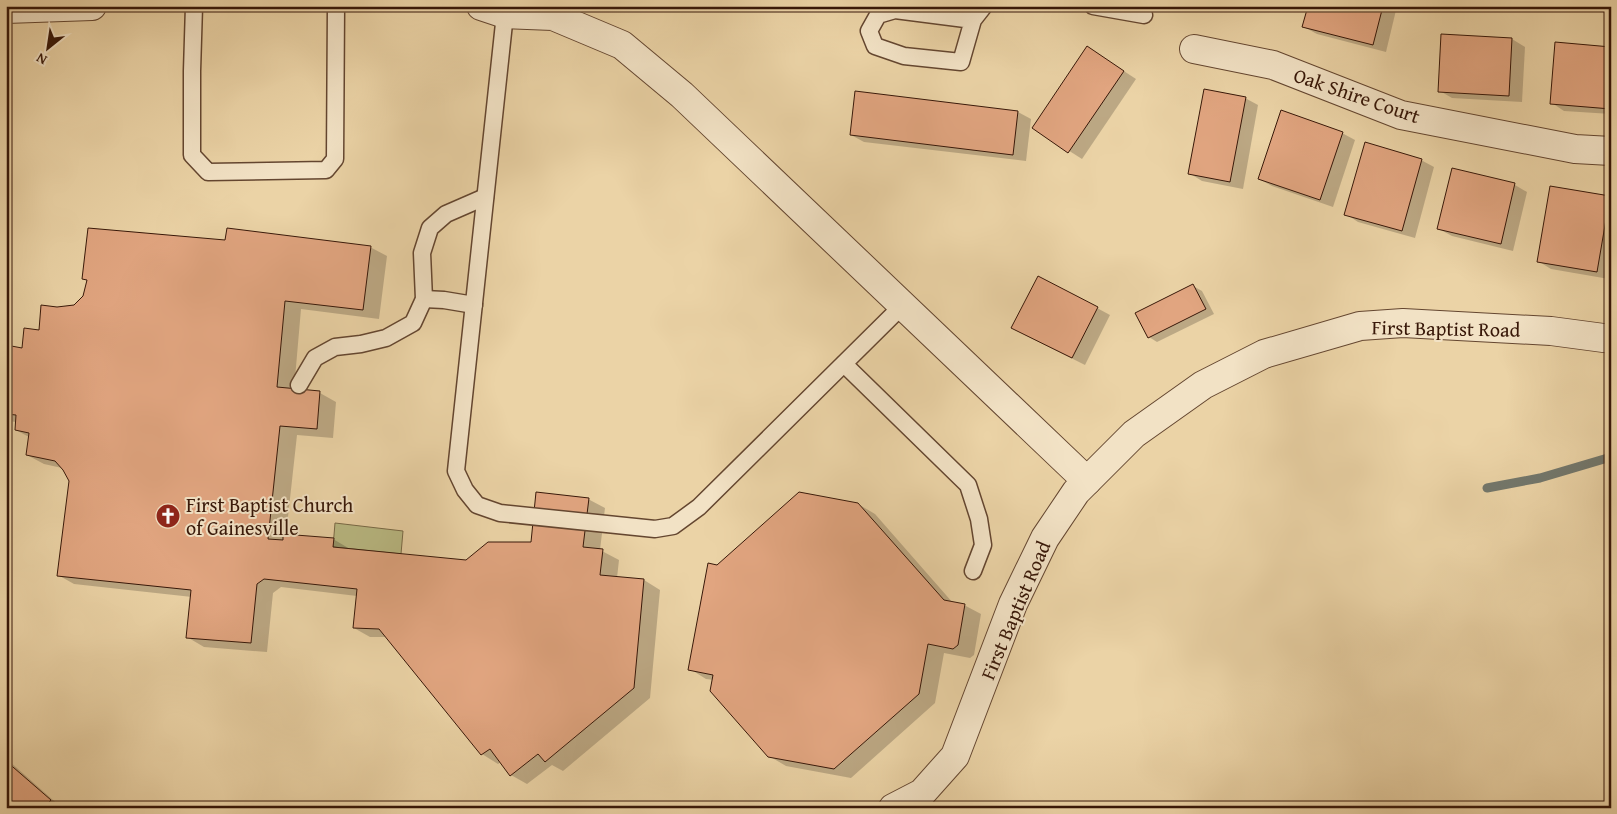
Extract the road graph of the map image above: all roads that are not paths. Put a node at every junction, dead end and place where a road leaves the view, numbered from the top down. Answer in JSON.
{"nodes":[{"id":1,"x":92,"y":6,"type":"edge"},
{"id":2,"x":194,"y":6,"type":"edge"},
{"id":3,"x":336,"y":6,"type":"edge"},
{"id":4,"x":984,"y":6,"type":"edge"},
{"id":5,"x":1094,"y":6,"type":"edge"},
{"id":6,"x":6,"y":9,"type":"edge"},
{"id":7,"x":493,"y":10,"type":"edge"},
{"id":8,"x":1144,"y":15,"type":"dead end"},
{"id":9,"x":973,"y":20,"type":"junction"},
{"id":10,"x":1194,"y":48,"type":"dead end"},
{"id":11,"x":1611,"y":151,"type":"edge"},
{"id":12,"x":485,"y":197,"type":"junction"},
{"id":13,"x":424,"y":299,"type":"junction"},
{"id":14,"x":474,"y":305,"type":"junction"},
{"id":15,"x":902,"y":306,"type":"junction"},
{"id":16,"x":1611,"y":339,"type":"edge"},
{"id":17,"x":844,"y":364,"type":"junction"},
{"id":18,"x":299,"y":385,"type":"dead end"},
{"id":19,"x":1087,"y":481,"type":"junction"},
{"id":20,"x":973,"y":571,"type":"dead end"},
{"id":21,"x":893,"y":808,"type":"edge"}],
"edges":[{"from":1,"to":6,"type":"street"},
{"from":2,"to":3,"type":"lane"},
{"from":4,"to":9,"type":"lane"},
{"from":5,"to":8,"type":"lane"},
{"from":7,"to":12,"type":"lane"},
{"from":7,"to":15,"type":"street"},
{"from":9,"to":9,"type":"lane"},
{"from":10,"to":11,"type":"street","name":"Oak Shire Court"},
{"from":12,"to":13,"type":"lane"},
{"from":12,"to":14,"type":"lane"},
{"from":13,"to":14,"type":"lane"},
{"from":13,"to":18,"type":"lane"},
{"from":14,"to":17,"type":"lane"},
{"from":15,"to":17,"type":"lane"},
{"from":15,"to":19,"type":"street"},
{"from":16,"to":19,"type":"street","name":"First Baptist Road"},
{"from":17,"to":20,"type":"lane"},
{"from":19,"to":21,"type":"street","name":"First Baptist Road"}]}
